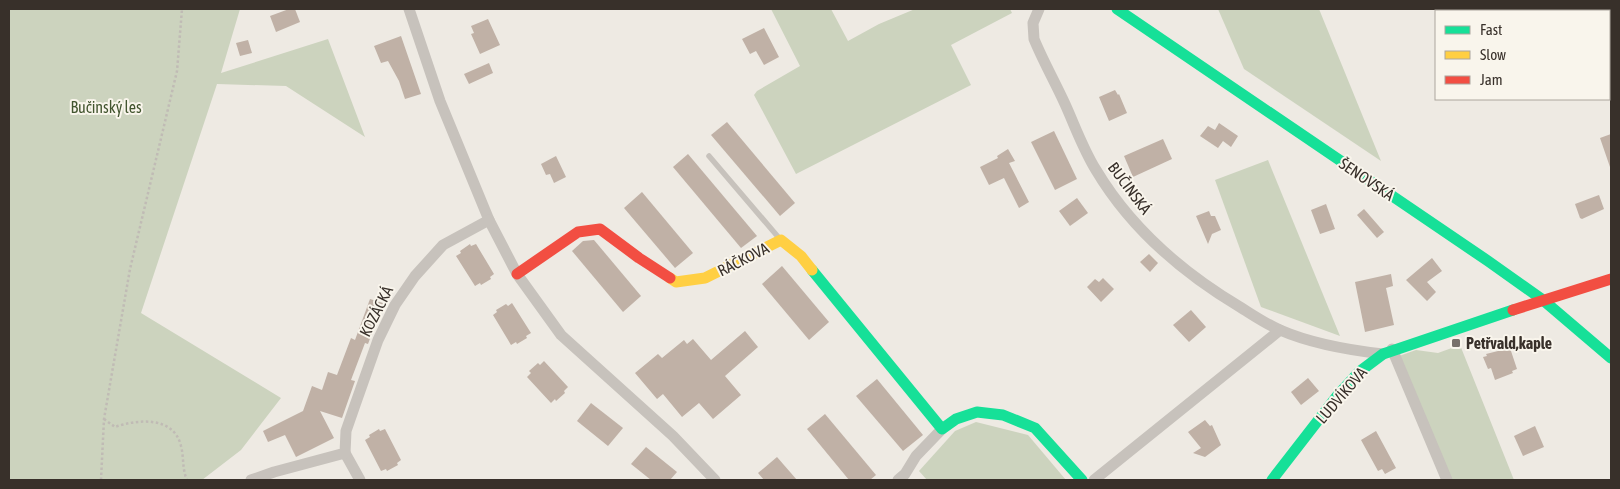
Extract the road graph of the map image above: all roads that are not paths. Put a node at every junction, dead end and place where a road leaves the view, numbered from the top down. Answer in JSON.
{"nodes":[{"id":1,"x":409,"y":9,"type":"edge"},
{"id":2,"x":1039,"y":9,"type":"edge"},
{"id":3,"x":1117,"y":9,"type":"edge"},
{"id":4,"x":710,"y":156,"type":"dead end"},
{"id":5,"x":489,"y":220,"type":"junction"},
{"id":6,"x":780,"y":240,"type":"junction"},
{"id":7,"x":517,"y":274,"type":"junction"},
{"id":8,"x":1611,"y":279,"type":"edge"},
{"id":9,"x":1543,"y":300,"type":"junction"},
{"id":10,"x":1280,"y":330,"type":"junction"},
{"id":11,"x":1387,"y":352,"type":"junction"},
{"id":12,"x":1611,"y":358,"type":"edge"},
{"id":13,"x":942,"y":429,"type":"junction"},
{"id":14,"x":345,"y":453,"type":"junction"},
{"id":15,"x":905,"y":478,"type":"edge"},
{"id":16,"x":251,"y":480,"type":"edge"},
{"id":17,"x":360,"y":480,"type":"edge"},
{"id":18,"x":715,"y":480,"type":"edge"},
{"id":19,"x":1082,"y":480,"type":"edge"},
{"id":20,"x":1094,"y":480,"type":"edge"},
{"id":21,"x":1272,"y":480,"type":"edge"},
{"id":22,"x":1447,"y":480,"type":"edge"}],
"edges":[{"from":1,"to":5,"type":"street"},
{"from":2,"to":10,"type":"street","name":"BUČINSKÁ"},
{"from":3,"to":9,"type":"street","name":"ŠENOVSKÁ"},
{"from":4,"to":6,"type":"lane"},
{"from":5,"to":7,"type":"street"},
{"from":5,"to":14,"type":"street","name":"KOZÁCKÁ"},
{"from":6,"to":7,"type":"street","name":"RÁČKOVA"},
{"from":6,"to":13,"type":"street","name":"RÁČKOVA"},
{"from":7,"to":18,"type":"street"},
{"from":8,"to":9,"type":"street","name":"LUDVÍKOVA"},
{"from":9,"to":11,"type":"street","name":"LUDVÍKOVA"},
{"from":9,"to":12,"type":"street","name":"ŠENOVSKÁ"},
{"from":10,"to":11,"type":"street","name":"BUČINSKÁ"},
{"from":10,"to":20,"type":"street"},
{"from":11,"to":21,"type":"street","name":"LUDVÍKOVA"},
{"from":11,"to":22,"type":"street"},
{"from":13,"to":15,"type":"street"},
{"from":13,"to":19,"type":"street"},
{"from":14,"to":16,"type":"street"},
{"from":14,"to":17,"type":"street"}]}
